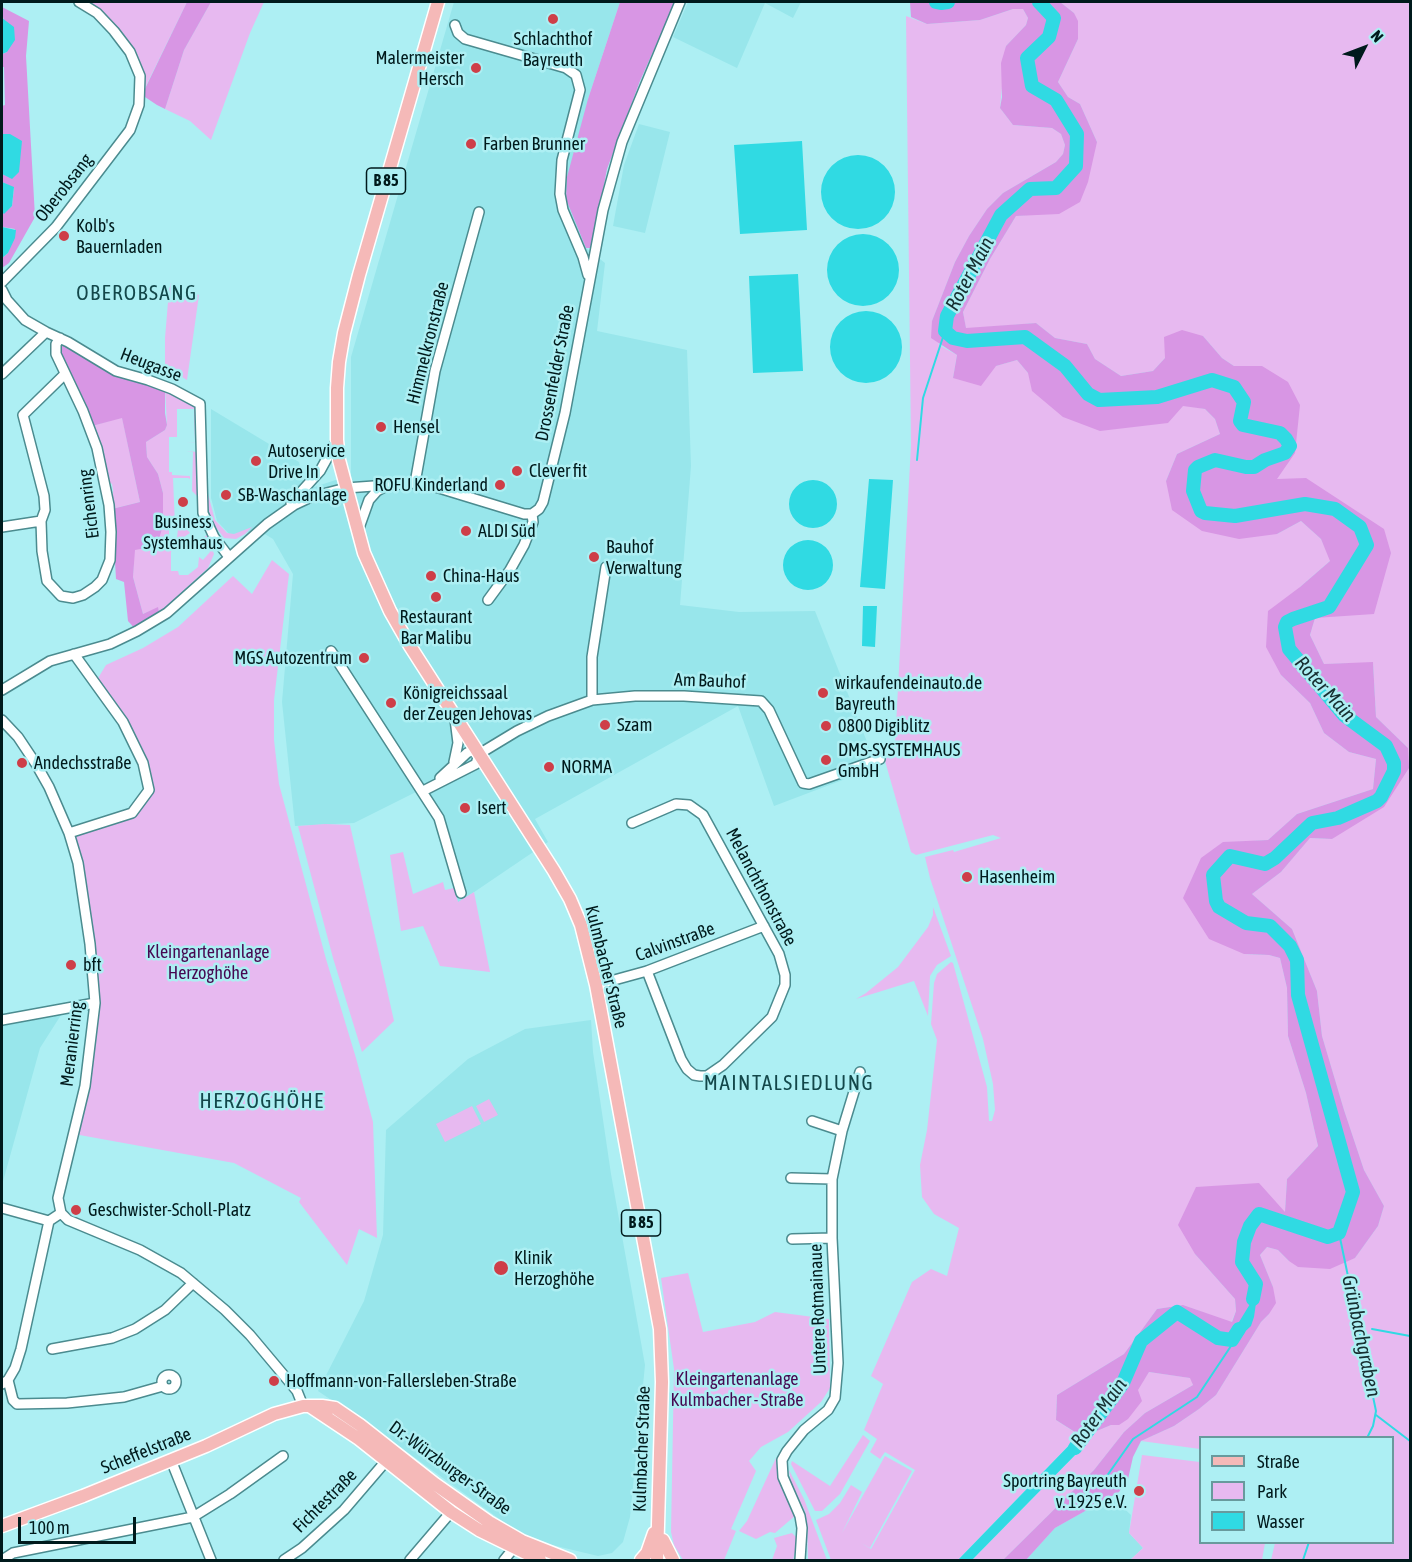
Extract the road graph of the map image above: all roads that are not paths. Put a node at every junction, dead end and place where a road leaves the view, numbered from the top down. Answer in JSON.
{"nodes":[{"id":1,"x":79,"y":2,"type":"edge"},
{"id":2,"x":438,"y":2,"type":"edge"},
{"id":3,"x":680,"y":2,"type":"edge"},
{"id":4,"x":455,"y":25,"type":"dead end"},
{"id":5,"x":479,"y":212,"type":"dead end"},
{"id":6,"x":589,"y":278,"type":"junction"},
{"id":7,"x":2,"y":282,"type":"edge"},
{"id":8,"x":2,"y":290,"type":"edge"},
{"id":9,"x":46,"y":332,"type":"junction"},
{"id":10,"x":60,"y":338,"type":"junction"},
{"id":11,"x":2,"y":374,"type":"edge"},
{"id":12,"x":65,"y":374,"type":"junction"},
{"id":13,"x":337,"y":440,"type":"junction"},
{"id":14,"x":415,"y":483,"type":"junction"},
{"id":15,"x":390,"y":484,"type":"junction"},
{"id":16,"x":346,"y":488,"type":"junction"},
{"id":17,"x":281,"y":513,"type":"junction"},
{"id":18,"x":532,"y":514,"type":"junction"},
{"id":19,"x":41,"y":521,"type":"junction"},
{"id":20,"x":2,"y":527,"type":"edge"},
{"id":21,"x":358,"y":533,"type":"junction"},
{"id":22,"x":229,"y":557,"type":"junction"},
{"id":23,"x":606,"y":567,"type":"dead end"},
{"id":24,"x":488,"y":600,"type":"dead end"},
{"id":25,"x":332,"y":651,"type":"dead end"},
{"id":26,"x":74,"y":654,"type":"junction"},
{"id":27,"x":2,"y":690,"type":"edge"},
{"id":28,"x":592,"y":700,"type":"junction"},
{"id":29,"x":455,"y":717,"type":"junction"},
{"id":30,"x":2,"y":720,"type":"edge"},
{"id":31,"x":479,"y":754,"type":"junction"},
{"id":32,"x":880,"y":759,"type":"dead end"},
{"id":33,"x":452,"y":765,"type":"junction"},
{"id":34,"x":435,"y":784,"type":"junction"},
{"id":35,"x":423,"y":791,"type":"junction"},
{"id":36,"x":632,"y":823,"type":"dead end"},
{"id":37,"x":69,"y":833,"type":"junction"},
{"id":38,"x":461,"y":893,"type":"dead end"},
{"id":39,"x":765,"y":926,"type":"junction"},
{"id":40,"x":647,"y":971,"type":"junction"},
{"id":41,"x":596,"y":985,"type":"junction"},
{"id":42,"x":95,"y":1003,"type":"junction"},
{"id":43,"x":2,"y":1020,"type":"edge"},
{"id":44,"x":860,"y":1072,"type":"dead end"},
{"id":45,"x":812,"y":1121,"type":"dead end"},
{"id":46,"x":842,"y":1131,"type":"junction"},
{"id":47,"x":791,"y":1178,"type":"dead end"},
{"id":48,"x":832,"y":1179,"type":"junction"},
{"id":49,"x":2,"y":1208,"type":"edge"},
{"id":50,"x":61,"y":1213,"type":"junction"},
{"id":51,"x":49,"y":1221,"type":"junction"},
{"id":52,"x":832,"y":1238,"type":"junction"},
{"id":53,"x":792,"y":1239,"type":"dead end"},
{"id":54,"x":193,"y":1283,"type":"junction"},
{"id":55,"x":52,"y":1349,"type":"dead end"},
{"id":56,"x":5,"y":1382,"type":"edge"},
{"id":57,"x":163,"y":1386,"type":"dead end"},
{"id":58,"x":306,"y":1406,"type":"junction"},
{"id":59,"x":283,"y":1455,"type":"dead end"},
{"id":60,"x":171,"y":1460,"type":"junction"},
{"id":61,"x":386,"y":1461,"type":"junction"},
{"id":62,"x":451,"y":1512,"type":"junction"},
{"id":63,"x":193,"y":1517,"type":"junction"},
{"id":64,"x":657,"y":1523,"type":"junction"},
{"id":65,"x":2,"y":1526,"type":"edge"},
{"id":66,"x":663,"y":1540,"type":"junction"},
{"id":67,"x":513,"y":1549,"type":"junction"},
{"id":68,"x":2,"y":1560,"type":"edge"},
{"id":69,"x":211,"y":1560,"type":"edge"},
{"id":70,"x":284,"y":1560,"type":"edge"},
{"id":71,"x":410,"y":1560,"type":"edge"},
{"id":72,"x":504,"y":1560,"type":"edge"},
{"id":73,"x":540,"y":1560,"type":"edge"},
{"id":74,"x":570,"y":1560,"type":"edge"},
{"id":75,"x":641,"y":1560,"type":"edge"},
{"id":76,"x":657,"y":1560,"type":"edge"},
{"id":77,"x":665,"y":1560,"type":"edge"},
{"id":78,"x":673,"y":1560,"type":"edge"},
{"id":79,"x":800,"y":1560,"type":"edge"}],
"edges":[{"from":1,"to":7,"type":"street","name":"Oberobsang"},
{"from":2,"to":13,"type":"main road","number":"B 85"},
{"from":3,"to":6,"type":"street","name":"Drossenfelder Straße"},
{"from":4,"to":6,"type":"street","name":"Drossenfelder Straße"},
{"from":5,"to":14,"type":"street","name":"Himmelkronstraße"},
{"from":6,"to":18,"type":"street","name":"Drossenfelder Straße"},
{"from":8,"to":9,"type":"street"},
{"from":9,"to":10,"type":"street"},
{"from":9,"to":11,"type":"street"},
{"from":10,"to":12,"type":"street","name":"Eichenring"},
{"from":10,"to":22,"type":"street","name":"Heugasse"},
{"from":12,"to":19,"type":"street","name":"Eichenring"},
{"from":12,"to":19,"type":"street","name":"Eichenring"},
{"from":13,"to":16,"type":"main road","name":"Kulmbacher Straße","number":"B 85"},
{"from":13,"to":17,"type":"street"},
{"from":14,"to":15,"type":"street"},
{"from":14,"to":18,"type":"street"},
{"from":15,"to":16,"type":"street"},
{"from":15,"to":21,"type":"street"},
{"from":16,"to":17,"type":"street"},
{"from":16,"to":21,"type":"main road","name":"Kulmbacher Straße","number":"B 85"},
{"from":17,"to":22,"type":"street"},
{"from":18,"to":24,"type":"street","name":"Drossenfelder Straße"},
{"from":19,"to":20,"type":"street"},
{"from":21,"to":29,"type":"main road","name":"Kulmbacher Straße","number":"B 85"},
{"from":22,"to":26,"type":"street"},
{"from":23,"to":28,"type":"street"},
{"from":25,"to":35,"type":"street"},
{"from":26,"to":27,"type":"street"},
{"from":26,"to":37,"type":"street"},
{"from":28,"to":31,"type":"street","name":"Am Bauhof"},
{"from":28,"to":32,"type":"street","name":"Am Bauhof"},
{"from":29,"to":31,"type":"main road","name":"Kulmbacher Straße","number":"B 85"},
{"from":29,"to":33,"type":"street"},
{"from":30,"to":37,"type":"street","name":"Meranierring"},
{"from":31,"to":33,"type":"street"},
{"from":31,"to":34,"type":"street"},
{"from":31,"to":41,"type":"main road","name":"Kulmbacher Straße","number":"B 85"},
{"from":33,"to":34,"type":"street"},
{"from":34,"to":35,"type":"street"},
{"from":35,"to":38,"type":"street"},
{"from":36,"to":39,"type":"street","name":"Melanchthonstraße"},
{"from":37,"to":42,"type":"street","name":"Meranierring"},
{"from":39,"to":40,"type":"street","name":"Calvinstraße"},
{"from":39,"to":40,"type":"street","name":"Melanchthonstraße"},
{"from":40,"to":41,"type":"street","name":"Calvinstraße"},
{"from":41,"to":64,"type":"main road","name":"Kulmbacher Straße","number":"B 85"},
{"from":42,"to":43,"type":"street"},
{"from":42,"to":50,"type":"street","name":"Meranierring"},
{"from":44,"to":46,"type":"street","name":"Untere Rotmainaue"},
{"from":45,"to":46,"type":"street"},
{"from":46,"to":48,"type":"street","name":"Untere Rotmainaue"},
{"from":47,"to":48,"type":"street"},
{"from":48,"to":52,"type":"street","name":"Untere Rotmainaue"},
{"from":49,"to":51,"type":"street"},
{"from":50,"to":51,"type":"street"},
{"from":50,"to":54,"type":"street","name":"Dr.-Würzburger-Straße"},
{"from":51,"to":56,"type":"street"},
{"from":52,"to":53,"type":"street"},
{"from":52,"to":79,"type":"street","name":"Untere Rotmainaue"},
{"from":54,"to":55,"type":"street"},
{"from":54,"to":58,"type":"street","name":"Dr.-Würzburger-Straße"},
{"from":56,"to":57,"type":"street"},
{"from":58,"to":60,"type":"main road","name":"Scheffelstraße"},
{"from":58,"to":61,"type":"main road","name":"Dr.-Würzburger-Straße"},
{"from":58,"to":74,"type":"main road","name":"Dr.-Würzburger-Straße"},
{"from":59,"to":63,"type":"street"},
{"from":60,"to":63,"type":"street"},
{"from":60,"to":65,"type":"main road","name":"Scheffelstraße"},
{"from":61,"to":62,"type":"main road","name":"Dr.-Würzburger-Straße"},
{"from":61,"to":70,"type":"street","name":"Fichtestraße"},
{"from":62,"to":67,"type":"main road","name":"Dr.-Würzburger-Straße"},
{"from":62,"to":71,"type":"street"},
{"from":63,"to":68,"type":"street"},
{"from":63,"to":69,"type":"street"},
{"from":64,"to":66,"type":"main road","name":"Kulmbacher Straße","number":"B 85"},
{"from":64,"to":75,"type":"main road"},
{"from":64,"to":76,"type":"main road","name":"Kulmbacher Straße","number":"B 85"},
{"from":66,"to":77,"type":"main road","name":"Kulmbacher Straße","number":"B 85"},
{"from":66,"to":78,"type":"main road"},
{"from":67,"to":72,"type":"street"},
{"from":67,"to":73,"type":"main road","name":"Dr.-Würzburger-Straße"}]}
